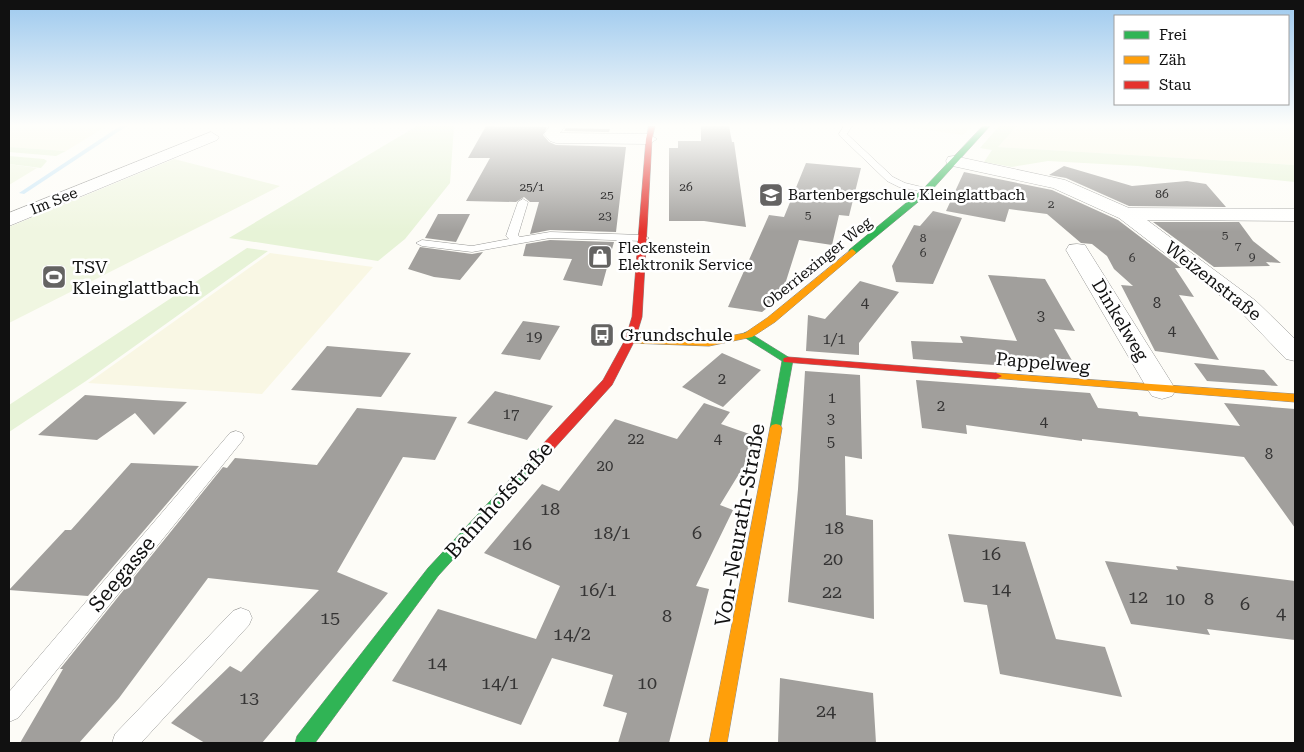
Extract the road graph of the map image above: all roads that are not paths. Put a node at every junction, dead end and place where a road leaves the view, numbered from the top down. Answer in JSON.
{"nodes":[{"id":1,"x":152,"y":161,"type":"edge"},
{"id":2,"x":649,"y":161,"type":"edge"},
{"id":3,"x":872,"y":161,"type":"edge"},
{"id":4,"x":954,"y":161,"type":"joint"},
{"id":5,"x":926,"y":191,"type":"junction"},
{"id":6,"x":523,"y":202,"type":"dead end"},
{"id":7,"x":1126,"y":214,"type":"junction"},
{"id":8,"x":1295,"y":215,"type":"edge"},
{"id":9,"x":9,"y":220,"type":"edge"},
{"id":10,"x":642,"y":238,"type":"junction"},
{"id":11,"x":518,"y":240,"type":"junction"},
{"id":12,"x":422,"y":243,"type":"dead end"},
{"id":13,"x":1077,"y":250,"type":"dead end"},
{"id":14,"x":748,"y":335,"type":"junction"},
{"id":15,"x":630,"y":340,"type":"junction"},
{"id":16,"x":1295,"y":353,"type":"edge"},
{"id":17,"x":788,"y":360,"type":"junction"},
{"id":18,"x":1162,"y":390,"type":"junction"},
{"id":19,"x":1295,"y":398,"type":"edge"},
{"id":20,"x":236,"y":437,"type":"dead end"},
{"id":21,"x":241,"y":618,"type":"dead end"},
{"id":22,"x":9,"y":710,"type":"edge"},
{"id":23,"x":124,"y":743,"type":"edge"},
{"id":24,"x":304,"y":743,"type":"edge"},
{"id":25,"x":718,"y":743,"type":"edge"}],
"edges":[{"from":1,"to":9,"type":"street","name":"Im See"},
{"from":2,"to":10,"type":"street","name":"Bahnhofstraße"},
{"from":3,"to":5,"type":"lane"},
{"from":4,"to":5,"type":"street","name":"Oberriexinger Weg"},
{"from":4,"to":7,"type":"street","name":"Weizenstraße"},
{"from":5,"to":14,"type":"street","name":"Oberriexinger Weg"},
{"from":6,"to":11,"type":"lane"},
{"from":7,"to":8,"type":"street","name":"Weizenstraße"},
{"from":7,"to":16,"type":"street","name":"Weizenstraße"},
{"from":10,"to":11,"type":"lane"},
{"from":10,"to":15,"type":"street","name":"Bahnhofstraße"},
{"from":11,"to":12,"type":"lane"},
{"from":13,"to":18,"type":"street","name":"Dinkelweg"},
{"from":14,"to":15,"type":"street","name":"Oberriexinger Weg"},
{"from":14,"to":17,"type":"street"},
{"from":15,"to":24,"type":"street","name":"Bahnhofstraße"},
{"from":17,"to":18,"type":"street","name":"Pappelweg"},
{"from":17,"to":25,"type":"street","name":"Von-Neurath-Straße"},
{"from":18,"to":19,"type":"street","name":"Pappelweg"},
{"from":20,"to":22,"type":"lane","name":"Seegasse"},
{"from":21,"to":23,"type":"lane"}]}
